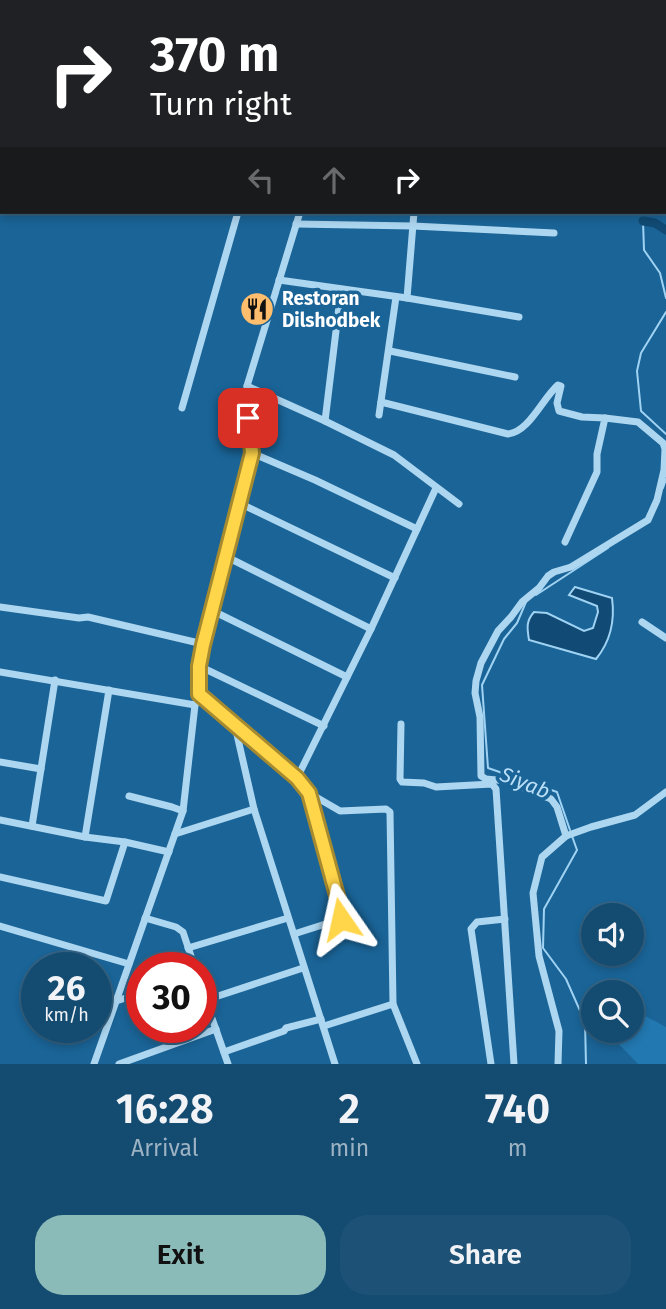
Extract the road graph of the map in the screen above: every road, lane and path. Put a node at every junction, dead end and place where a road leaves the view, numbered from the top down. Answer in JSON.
{"nodes":[{"id":1,"x":236,"y":214,"type":"edge"},
{"id":2,"x":299,"y":214,"type":"edge"},
{"id":3,"x":414,"y":214,"type":"edge"},
{"id":4,"x":296,"y":224,"type":"junction"},
{"id":5,"x":413,"y":226,"type":"junction"},
{"id":6,"x":554,"y":233,"type":"dead end"},
{"id":7,"x":279,"y":280,"type":"junction"},
{"id":8,"x":341,"y":290,"type":"junction"},
{"id":9,"x":396,"y":297,"type":"junction"},
{"id":10,"x":407,"y":298,"type":"junction"},
{"id":11,"x":519,"y":317,"type":"dead end"},
{"id":12,"x":390,"y":351,"type":"junction"},
{"id":13,"x":515,"y":377,"type":"dead end"},
{"id":14,"x":247,"y":386,"type":"junction"},
{"id":15,"x":381,"y":402,"type":"junction"},
{"id":16,"x":182,"y":408,"type":"dead end"},
{"id":17,"x":379,"y":415,"type":"dead end"},
{"id":18,"x":605,"y":418,"type":"junction"},
{"id":19,"x":324,"y":421,"type":"junction"},
{"id":20,"x":252,"y":453,"type":"junction"},
{"id":21,"x":436,"y":488,"type":"junction"},
{"id":22,"x":239,"y":503,"type":"junction"},
{"id":23,"x":460,"y":504,"type":"dead end"},
{"id":24,"x":417,"y":530,"type":"junction"},
{"id":25,"x":565,"y":542,"type":"dead end"},
{"id":26,"x":225,"y":556,"type":"junction"},
{"id":27,"x":395,"y":578,"type":"junction"},
{"id":28,"x":0,"y":607,"type":"edge"},
{"id":29,"x":211,"y":610,"type":"junction"},
{"id":30,"x":642,"y":622,"type":"dead end"},
{"id":31,"x":371,"y":629,"type":"junction"},
{"id":32,"x":666,"y":638,"type":"edge"},
{"id":33,"x":203,"y":645,"type":"junction"},
{"id":34,"x":199,"y":666,"type":"junction"},
{"id":35,"x":0,"y":672,"type":"edge"},
{"id":36,"x":347,"y":677,"type":"junction"},
{"id":37,"x":55,"y":680,"type":"junction"},
{"id":38,"x":109,"y":690,"type":"junction"},
{"id":39,"x":199,"y":694,"type":"junction"},
{"id":40,"x":195,"y":705,"type":"junction"},
{"id":41,"x":401,"y":724,"type":"dead end"},
{"id":42,"x":235,"y":726,"type":"junction"},
{"id":43,"x":324,"y":726,"type":"junction"},
{"id":44,"x":0,"y":762,"type":"edge"},
{"id":45,"x":41,"y":769,"type":"junction"},
{"id":46,"x":297,"y":778,"type":"junction"},
{"id":47,"x":484,"y":781,"type":"junction"},
{"id":48,"x":666,"y":792,"type":"edge"},
{"id":49,"x":309,"y":793,"type":"junction"},
{"id":50,"x":129,"y":796,"type":"dead end"},
{"id":51,"x":254,"y":809,"type":"junction"},
{"id":52,"x":183,"y":811,"type":"junction"},
{"id":53,"x":0,"y":820,"type":"edge"},
{"id":54,"x":32,"y":827,"type":"junction"},
{"id":55,"x":175,"y":834,"type":"junction"},
{"id":56,"x":566,"y":836,"type":"junction"},
{"id":57,"x":85,"y":837,"type":"junction"},
{"id":58,"x":125,"y":842,"type":"junction"},
{"id":59,"x":169,"y":852,"type":"junction"},
{"id":60,"x":0,"y":877,"type":"edge"},
{"id":61,"x":288,"y":918,"type":"junction"},
{"id":62,"x":145,"y":919,"type":"junction"},
{"id":63,"x":505,"y":919,"type":"junction"},
{"id":64,"x":0,"y":926,"type":"edge"},
{"id":65,"x":293,"y":934,"type":"junction"},
{"id":66,"x":188,"y":948,"type":"junction"},
{"id":67,"x":133,"y":952,"type":"edge"},
{"id":68,"x":189,"y":952,"type":"edge"},
{"id":69,"x":126,"y":963,"type":"edge"},
{"id":70,"x":303,"y":968,"type":"junction"},
{"id":71,"x":126,"y":973,"type":"edge"},
{"id":72,"x":217,"y":996,"type":"edge"},
{"id":73,"x":126,"y":999,"type":"edge"},
{"id":74,"x":116,"y":1002,"type":"junction"},
{"id":75,"x":393,"y":1004,"type":"junction"},
{"id":76,"x":322,"y":1023,"type":"junction"},
{"id":77,"x":217,"y":1032,"type":"edge"},
{"id":78,"x":179,"y":1043,"type":"edge"},
{"id":79,"x":225,"y":1052,"type":"junction"},
{"id":80,"x":94,"y":1064,"type":"edge"},
{"id":81,"x":120,"y":1064,"type":"edge"},
{"id":82,"x":228,"y":1064,"type":"edge"},
{"id":83,"x":335,"y":1064,"type":"edge"},
{"id":84,"x":417,"y":1064,"type":"edge"},
{"id":85,"x":491,"y":1064,"type":"edge"},
{"id":86,"x":514,"y":1064,"type":"edge"},
{"id":87,"x":558,"y":1064,"type":"edge"}],
"edges":[{"from":1,"to":16,"type":"street"},
{"from":2,"to":4,"type":"street"},
{"from":3,"to":5,"type":"street"},
{"from":4,"to":5,"type":"street"},
{"from":4,"to":7,"type":"street"},
{"from":5,"to":6,"type":"street"},
{"from":5,"to":10,"type":"street"},
{"from":7,"to":8,"type":"street"},
{"from":7,"to":14,"type":"street"},
{"from":8,"to":9,"type":"street"},
{"from":8,"to":19,"type":"street"},
{"from":9,"to":10,"type":"street"},
{"from":9,"to":12,"type":"street"},
{"from":10,"to":11,"type":"street"},
{"from":12,"to":13,"type":"street"},
{"from":12,"to":15,"type":"street"},
{"from":14,"to":19,"type":"street"},
{"from":14,"to":20,"type":"street"},
{"from":15,"to":17,"type":"street"},
{"from":15,"to":18,"type":"street"},
{"from":18,"to":25,"type":"street"},
{"from":18,"to":47,"type":"street"},
{"from":19,"to":21,"type":"street"},
{"from":20,"to":22,"type":"street"},
{"from":20,"to":24,"type":"street"},
{"from":21,"to":23,"type":"street"},
{"from":21,"to":24,"type":"street"},
{"from":22,"to":26,"type":"street"},
{"from":22,"to":27,"type":"street"},
{"from":24,"to":27,"type":"street"},
{"from":26,"to":29,"type":"street"},
{"from":26,"to":31,"type":"street"},
{"from":27,"to":31,"type":"street"},
{"from":28,"to":33,"type":"street"},
{"from":29,"to":33,"type":"street"},
{"from":29,"to":36,"type":"street"},
{"from":30,"to":32,"type":"street"},
{"from":31,"to":36,"type":"street"},
{"from":33,"to":34,"type":"street"},
{"from":34,"to":39,"type":"street"},
{"from":34,"to":43,"type":"street"},
{"from":35,"to":37,"type":"street"},
{"from":36,"to":43,"type":"street"},
{"from":37,"to":38,"type":"street"},
{"from":37,"to":45,"type":"street"},
{"from":38,"to":40,"type":"street"},
{"from":38,"to":57,"type":"street"},
{"from":39,"to":40,"type":"street"},
{"from":39,"to":42,"type":"street"},
{"from":40,"to":52,"type":"street"},
{"from":41,"to":47,"type":"street"},
{"from":42,"to":46,"type":"street"},
{"from":42,"to":51,"type":"street"},
{"from":43,"to":46,"type":"street"},
{"from":44,"to":45,"type":"street"},
{"from":45,"to":54,"type":"street"},
{"from":46,"to":49,"type":"street"},
{"from":47,"to":56,"type":"street"},
{"from":47,"to":63,"type":"street"},
{"from":48,"to":56,"type":"street"},
{"from":49,"to":65,"type":"street"},
{"from":49,"to":75,"type":"street"},
{"from":50,"to":52,"type":"street"},
{"from":51,"to":55,"type":"street"},
{"from":51,"to":61,"type":"street"},
{"from":52,"to":55,"type":"street"},
{"from":53,"to":54,"type":"street"},
{"from":54,"to":57,"type":"street"},
{"from":55,"to":59,"type":"street"},
{"from":56,"to":87,"type":"street"},
{"from":57,"to":58,"type":"street"},
{"from":58,"to":59,"type":"street"},
{"from":58,"to":60,"type":"street"},
{"from":59,"to":62,"type":"street"},
{"from":61,"to":65,"type":"street"},
{"from":61,"to":66,"type":"street"},
{"from":62,"to":66,"type":"street"},
{"from":62,"to":67,"type":"street"},
{"from":63,"to":85,"type":"street"},
{"from":63,"to":86,"type":"street"},
{"from":64,"to":69,"type":"street"},
{"from":65,"to":70,"type":"street"},
{"from":66,"to":68,"type":"street"},
{"from":70,"to":72,"type":"street"},
{"from":70,"to":76,"type":"street"},
{"from":71,"to":74,"type":"street"},
{"from":73,"to":74,"type":"street"},
{"from":74,"to":80,"type":"street"},
{"from":75,"to":76,"type":"street"},
{"from":75,"to":84,"type":"street"},
{"from":76,"to":79,"type":"street"},
{"from":76,"to":83,"type":"street"},
{"from":77,"to":79,"type":"street"},
{"from":78,"to":81,"type":"street"},
{"from":79,"to":82,"type":"street"}]}
